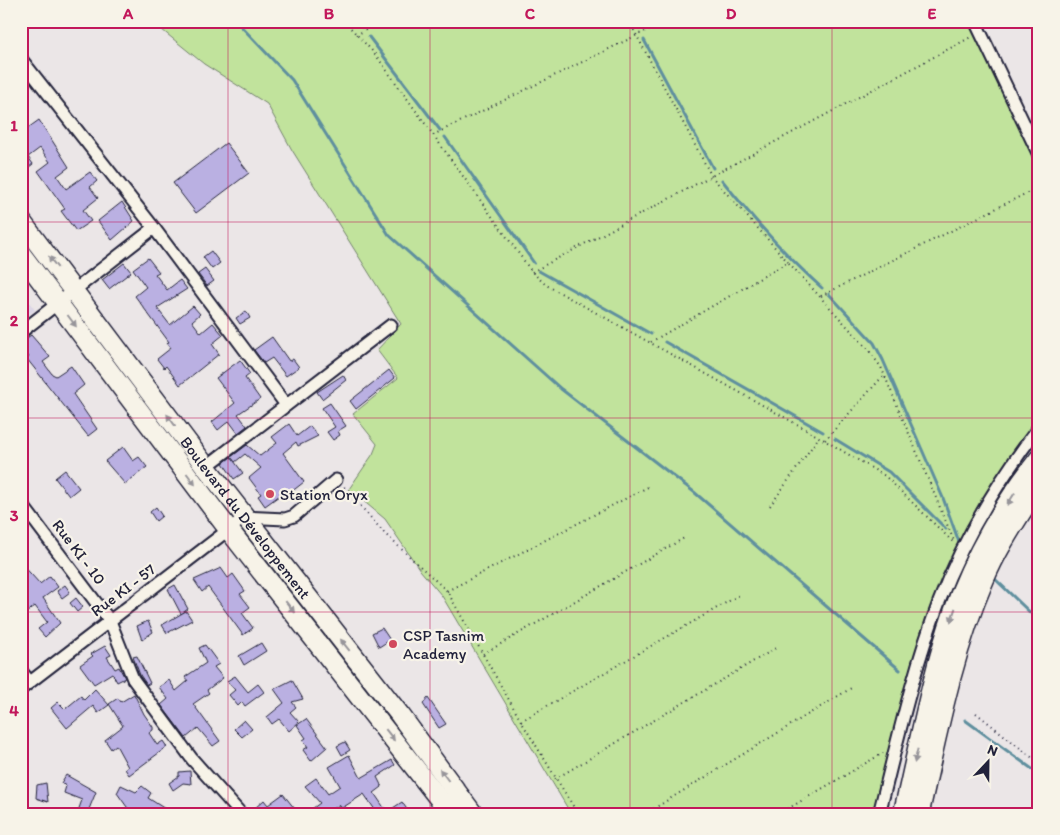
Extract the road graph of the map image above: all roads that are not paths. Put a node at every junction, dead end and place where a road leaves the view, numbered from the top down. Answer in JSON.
{"nodes":[{"id":1,"x":977,"y":27,"type":"edge"},
{"id":2,"x":21,"y":59,"type":"edge"},
{"id":3,"x":1039,"y":155,"type":"edge"},
{"id":4,"x":21,"y":221,"type":"edge"},
{"id":5,"x":154,"y":228,"type":"junction"},
{"id":6,"x":21,"y":254,"type":"edge"},
{"id":7,"x":76,"y":290,"type":"junction"},
{"id":8,"x":58,"y":304,"type":"junction"},
{"id":9,"x":391,"y":325,"type":"dead end"},
{"id":10,"x":21,"y":332,"type":"edge"},
{"id":11,"x":286,"y":405,"type":"junction"},
{"id":12,"x":1039,"y":427,"type":"edge"},
{"id":13,"x":1039,"y":459,"type":"edge"},
{"id":14,"x":206,"y":467,"type":"junction"},
{"id":15,"x":336,"y":480,"type":"road end"},
{"id":16,"x":1039,"y":484,"type":"edge"},
{"id":17,"x":21,"y":503,"type":"edge"},
{"id":18,"x":245,"y":518,"type":"junction"},
{"id":19,"x":230,"y":530,"type":"junction"},
{"id":20,"x":987,"y":556,"type":"junction"},
{"id":21,"x":110,"y":621,"type":"junction"},
{"id":22,"x":21,"y":671,"type":"edge"},
{"id":23,"x":26,"y":686,"type":"edge"},
{"id":24,"x":934,"y":713,"type":"junction"},
{"id":25,"x":241,"y":814,"type":"edge"},
{"id":26,"x":450,"y":814,"type":"edge"},
{"id":27,"x":473,"y":814,"type":"edge"},
{"id":28,"x":879,"y":814,"type":"edge"},
{"id":29,"x":903,"y":814,"type":"edge"},
{"id":30,"x":920,"y":814,"type":"edge"}],
"edges":[{"from":1,"to":3,"type":"street"},
{"from":2,"to":5,"type":"street"},
{"from":7,"to":4,"type":"highway","name":"Boulevard du Développement","one_way":true},
{"from":5,"to":7,"type":"street"},
{"from":5,"to":11,"type":"street"},
{"from":6,"to":8,"type":"highway","name":"Boulevard du Développement"},
{"from":7,"to":8,"type":"street"},
{"from":14,"to":7,"type":"highway","name":"Boulevard du Développement","one_way":true},
{"from":8,"to":10,"type":"street"},
{"from":8,"to":19,"type":"highway","name":"Boulevard du Développement","one_way":true},
{"from":9,"to":11,"type":"street"},
{"from":11,"to":14,"type":"street"},
{"from":12,"to":28,"type":"street"},
{"from":13,"to":20,"type":"highway","one_way":true},
{"from":14,"to":18,"type":"highway","name":"Boulevard du Développement"},
{"from":15,"to":18,"type":"street"},
{"from":16,"to":20,"type":"highway"},
{"from":17,"to":21,"type":"street","name":"Rue KI - 10"},
{"from":18,"to":19,"type":"street","name":"Rue KI - 57"},
{"from":27,"to":18,"type":"highway","name":"Boulevard du Développement","one_way":true},
{"from":19,"to":21,"type":"street","name":"Rue KI - 57"},
{"from":19,"to":26,"type":"highway","name":"Boulevard du Développement","one_way":true},
{"from":20,"to":24,"type":"highway"},
{"from":21,"to":23,"type":"street","name":"Rue KI - 57"},
{"from":21,"to":25,"type":"street","name":"Rue KI - 10"},
{"from":22,"to":23,"type":"street"},
{"from":24,"to":29,"type":"highway","one_way":true},
{"from":24,"to":30,"type":"highway"}]}
